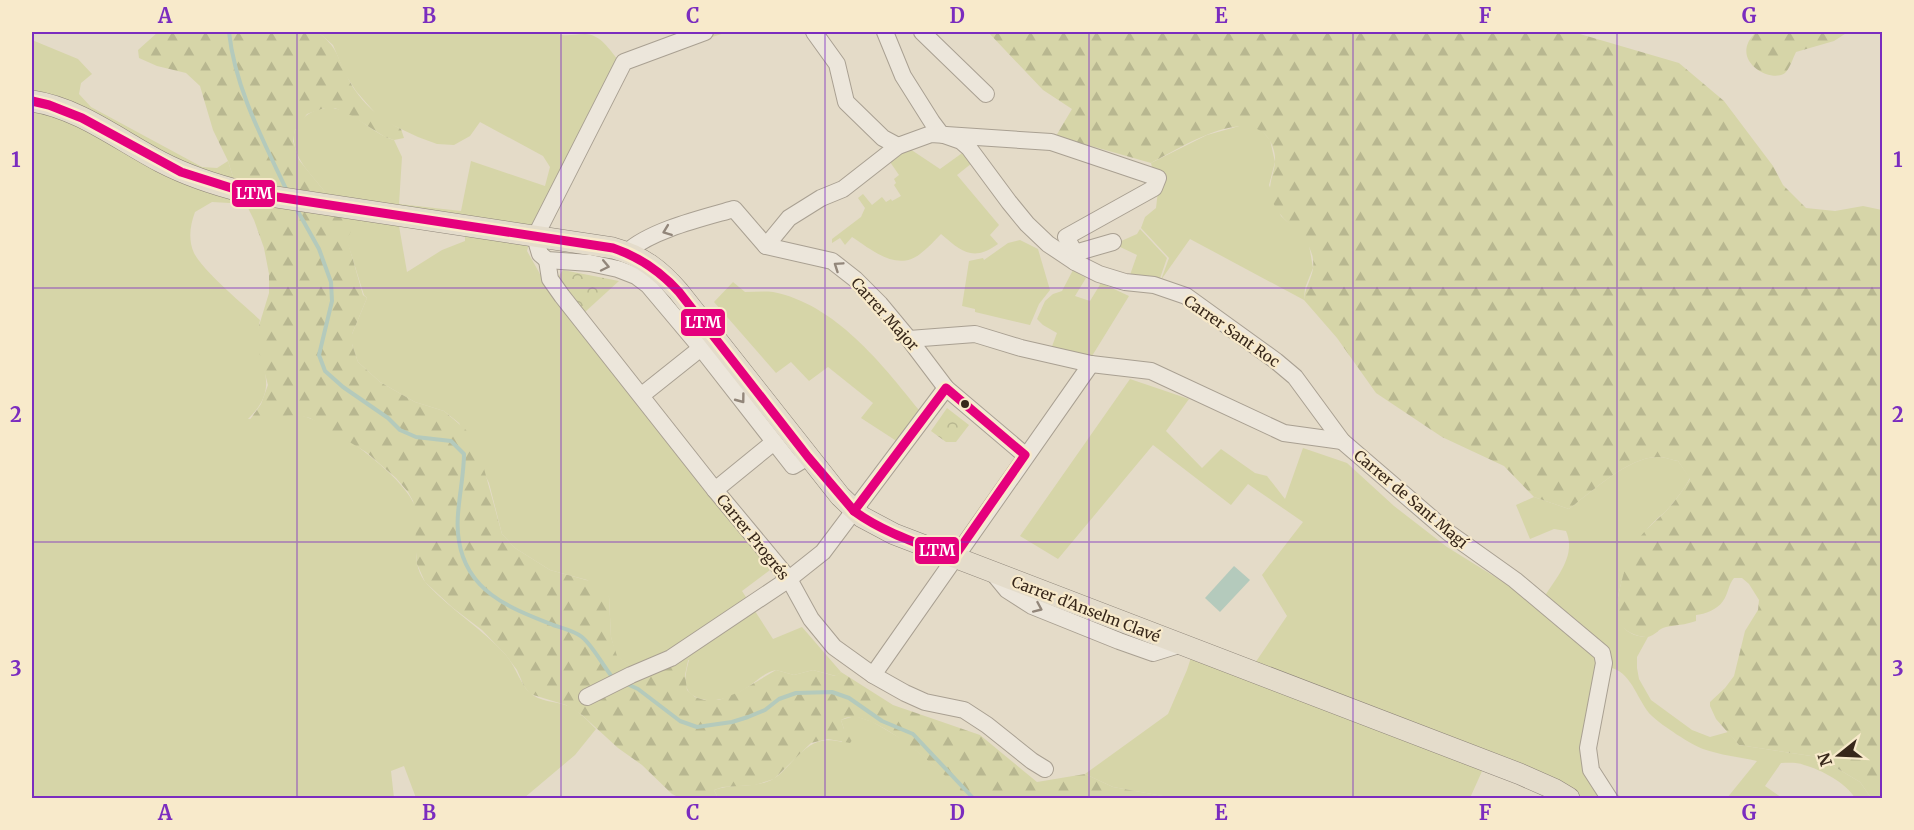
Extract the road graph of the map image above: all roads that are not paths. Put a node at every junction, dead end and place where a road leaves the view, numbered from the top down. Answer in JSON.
{"nodes":[{"id":1,"x":705,"y":32,"type":"edge"},
{"id":2,"x":813,"y":32,"type":"edge"},
{"id":3,"x":829,"y":32,"type":"edge"},
{"id":4,"x":885,"y":32,"type":"edge"},
{"id":5,"x":922,"y":32,"type":"edge"},
{"id":6,"x":837,"y":64,"type":"junction"},
{"id":7,"x":986,"y":94,"type":"dead end"},
{"id":8,"x":32,"y":101,"type":"edge"},
{"id":9,"x":941,"y":134,"type":"junction"},
{"id":10,"x":898,"y":146,"type":"junction"},
{"id":11,"x":526,"y":235,"type":"junction"},
{"id":12,"x":561,"y":240,"type":"junction"},
{"id":13,"x":1113,"y":242,"type":"dead end"},
{"id":14,"x":766,"y":246,"type":"junction"},
{"id":15,"x":627,"y":252,"type":"junction"},
{"id":16,"x":1075,"y":258,"type":"junction"},
{"id":17,"x":547,"y":260,"type":"junction"},
{"id":18,"x":909,"y":339,"type":"junction"},
{"id":19,"x":701,"y":348,"type":"junction"},
{"id":20,"x":1091,"y":364,"type":"junction"},
{"id":21,"x":946,"y":388,"type":"junction"},
{"id":22,"x":642,"y":395,"type":"junction"},
{"id":23,"x":1342,"y":441,"type":"junction"},
{"id":24,"x":774,"y":442,"type":"junction"},
{"id":25,"x":1025,"y":455,"type":"junction"},
{"id":26,"x":808,"y":456,"type":"junction"},
{"id":27,"x":715,"y":490,"type":"junction"},
{"id":28,"x":854,"y":511,"type":"junction"},
{"id":29,"x":954,"y":557,"type":"junction"},
{"id":30,"x":789,"y":579,"type":"junction"},
{"id":31,"x":873,"y":675,"type":"junction"},
{"id":32,"x":587,"y":697,"type":"dead end"},
{"id":33,"x":1045,"y":769,"type":"dead end"},
{"id":34,"x":1569,"y":798,"type":"edge"},
{"id":35,"x":1609,"y":798,"type":"edge"}],
"edges":[{"from":1,"to":11,"type":"street"},
{"from":2,"to":6,"type":"street"},
{"from":3,"to":6,"type":"street"},
{"from":4,"to":9,"type":"street"},
{"from":5,"to":7,"type":"street"},
{"from":6,"to":10,"type":"street"},
{"from":8,"to":11,"type":"main road","name":"Carrer d'Anselm Clavé"},
{"from":9,"to":10,"type":"street"},
{"from":9,"to":16,"type":"street","name":"Carrer Sant Roc"},
{"from":9,"to":16,"type":"street"},
{"from":10,"to":14,"type":"street"},
{"from":11,"to":12,"type":"main road","name":"Carrer d'Anselm Clavé"},
{"from":11,"to":17,"type":"street"},
{"from":12,"to":15,"type":"main road","name":"Carrer d'Anselm Clavé"},
{"from":12,"to":17,"type":"street"},
{"from":13,"to":16,"type":"street"},
{"from":14,"to":15,"type":"street","one_way":true},
{"from":18,"to":14,"type":"street","name":"Carrer Major","one_way":true},
{"from":15,"to":26,"type":"main road","name":"Carrer d'Anselm Clavé"},
{"from":16,"to":23,"type":"street","name":"Carrer Sant Roc"},
{"from":17,"to":19,"type":"street","one_way":true},
{"from":17,"to":22,"type":"street","name":"Carrer Progrés"},
{"from":18,"to":20,"type":"street","name":"Carrer de Sant Magí"},
{"from":18,"to":21,"type":"street","name":"Carrer Major"},
{"from":19,"to":22,"type":"street"},
{"from":19,"to":24,"type":"street","one_way":true},
{"from":20,"to":23,"type":"street","name":"Carrer de Sant Magí"},
{"from":20,"to":25,"type":"street"},
{"from":21,"to":25,"type":"street","name":"Carrer Major"},
{"from":21,"to":28,"type":"street"},
{"from":22,"to":27,"type":"street","name":"Carrer Progrés"},
{"from":23,"to":35,"type":"street","name":"Carrer de Sant Magí"},
{"from":24,"to":26,"type":"street"},
{"from":24,"to":27,"type":"street"},
{"from":25,"to":29,"type":"street"},
{"from":26,"to":28,"type":"main road","name":"Carrer d'Anselm Clavé"},
{"from":27,"to":30,"type":"street","name":"Carrer Progrés"},
{"from":28,"to":29,"type":"main road","name":"Carrer d'Anselm Clavé"},
{"from":28,"to":30,"type":"street"},
{"from":29,"to":31,"type":"street"},
{"from":29,"to":34,"type":"main road","name":"Carrer d'Anselm Clavé"},
{"from":30,"to":31,"type":"street","name":"Carrer Progrés"},
{"from":30,"to":32,"type":"street"},
{"from":31,"to":33,"type":"street","name":"Carrer Progrés"}]}
